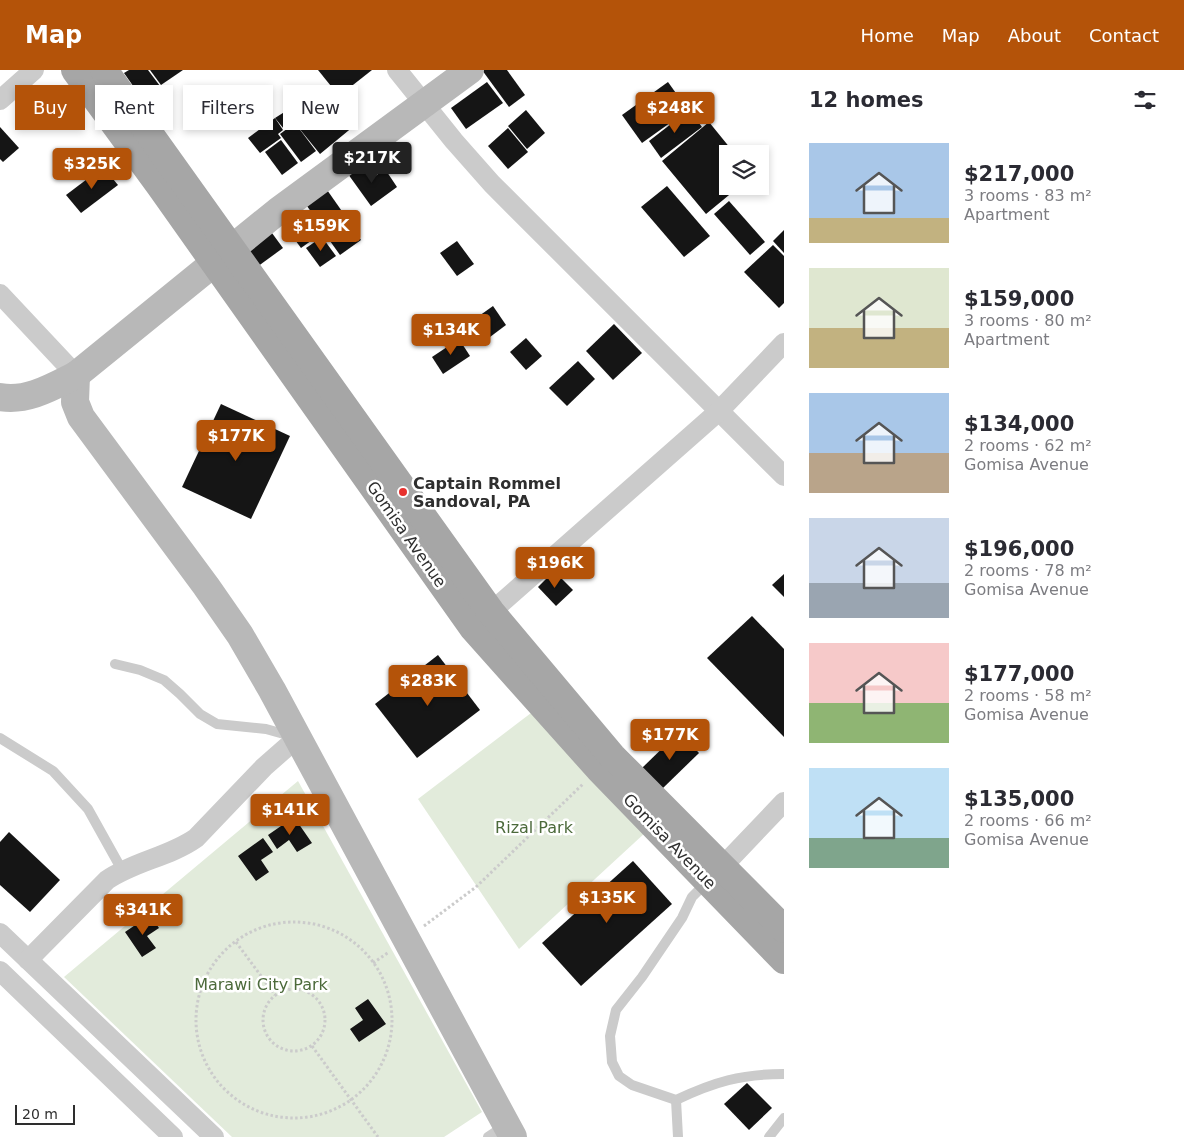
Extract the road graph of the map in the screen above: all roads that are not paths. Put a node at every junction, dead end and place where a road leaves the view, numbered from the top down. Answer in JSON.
{"nodes":[{"id":1,"x":34,"y":70,"type":"edge"},
{"id":2,"x":75,"y":70,"type":"edge"},
{"id":3,"x":104,"y":70,"type":"edge"},
{"id":4,"x":397,"y":70,"type":"edge"},
{"id":5,"x":470,"y":70,"type":"edge"},
{"id":6,"x":0,"y":100,"type":"edge"},
{"id":7,"x":424,"y":104,"type":"junction"},
{"id":8,"x":223,"y":256,"type":"junction"},
{"id":9,"x":0,"y":294,"type":"edge"},
{"id":10,"x":784,"y":343,"type":"edge"},
{"id":11,"x":76,"y":375,"type":"junction"},
{"id":12,"x":0,"y":397,"type":"edge"},
{"id":13,"x":719,"y":411,"type":"junction"},
{"id":14,"x":784,"y":476,"type":"edge"},
{"id":15,"x":491,"y":612,"type":"junction"},
{"id":16,"x":115,"y":664,"type":"dead end"},
{"id":17,"x":0,"y":738,"type":"edge"},
{"id":18,"x":297,"y":738,"type":"junction"},
{"id":19,"x":784,"y":802,"type":"edge"},
{"id":20,"x":122,"y":870,"type":"junction"},
{"id":21,"x":716,"y":873,"type":"junction"},
{"id":22,"x":784,"y":929,"type":"edge"},
{"id":23,"x":0,"y":933,"type":"edge"},
{"id":24,"x":28,"y":960,"type":"junction"},
{"id":25,"x":784,"y":960,"type":"edge"},
{"id":26,"x":0,"y":972,"type":"edge"},
{"id":27,"x":784,"y":1074,"type":"edge"},
{"id":28,"x":676,"y":1100,"type":"junction"},
{"id":29,"x":784,"y":1118,"type":"edge"},
{"id":30,"x":502,"y":1133,"type":"edge"},
{"id":31,"x":173,"y":1137,"type":"edge"},
{"id":32,"x":214,"y":1137,"type":"edge"},
{"id":33,"x":678,"y":1137,"type":"edge"},
{"id":34,"x":768,"y":1137,"type":"edge"}],
"edges":[{"from":1,"to":6,"type":"street"},
{"from":2,"to":8,"type":"main road","name":"Gomisa Avenue"},
{"from":3,"to":8,"type":"main road","name":"Gomisa Avenue"},
{"from":4,"to":7,"type":"street"},
{"from":5,"to":7,"type":"street"},
{"from":7,"to":8,"type":"street"},
{"from":7,"to":13,"type":"street"},
{"from":8,"to":11,"type":"street"},
{"from":8,"to":15,"type":"main road","name":"Gomisa Avenue"},
{"from":8,"to":21,"type":"main road","name":"Gomisa Avenue"},
{"from":9,"to":11,"type":"street"},
{"from":10,"to":13,"type":"street"},
{"from":11,"to":12,"type":"street"},
{"from":11,"to":18,"type":"street"},
{"from":13,"to":14,"type":"street"},
{"from":13,"to":15,"type":"street"},
{"from":15,"to":21,"type":"main road","name":"Gomisa Avenue"},
{"from":16,"to":18,"type":"lane"},
{"from":17,"to":20,"type":"lane"},
{"from":18,"to":20,"type":"street"},
{"from":18,"to":30,"type":"street"},
{"from":19,"to":21,"type":"street"},
{"from":20,"to":24,"type":"street"},
{"from":21,"to":22,"type":"main road","name":"Gomisa Avenue"},
{"from":21,"to":25,"type":"main road","name":"Gomisa Avenue"},
{"from":21,"to":28,"type":"lane"},
{"from":23,"to":24,"type":"street"},
{"from":24,"to":32,"type":"street"},
{"from":26,"to":31,"type":"street"},
{"from":27,"to":28,"type":"lane"},
{"from":28,"to":33,"type":"lane"},
{"from":29,"to":34,"type":"lane"}]}
